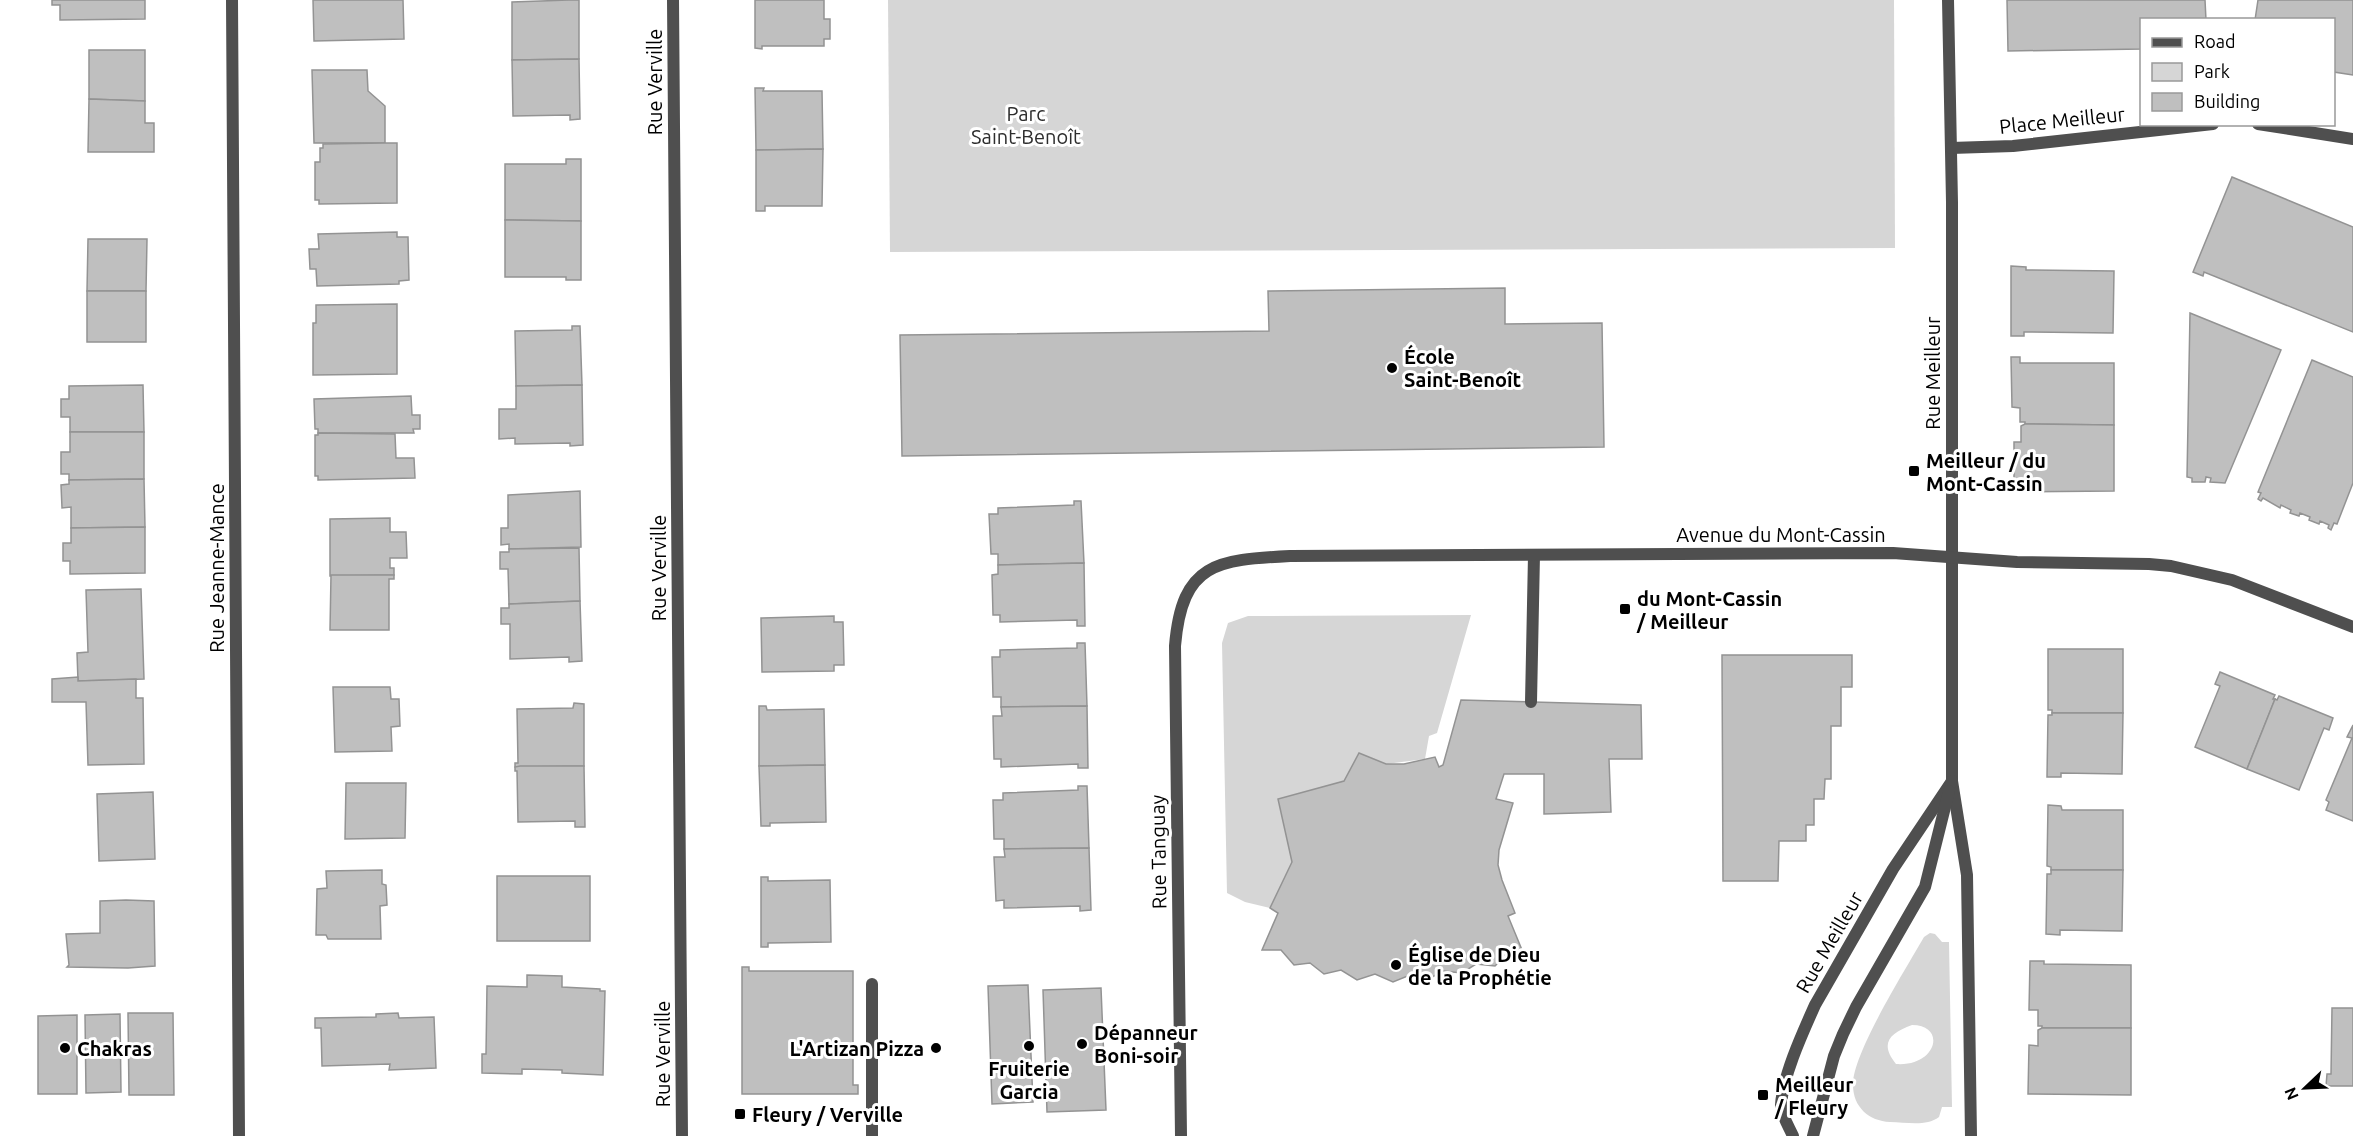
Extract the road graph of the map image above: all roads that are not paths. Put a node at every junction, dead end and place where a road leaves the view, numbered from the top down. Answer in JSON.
{"nodes":[{"id":1,"x":232,"y":0,"type":"edge"},
{"id":2,"x":673,"y":0,"type":"edge"},
{"id":3,"x":1948,"y":0,"type":"edge"},
{"id":4,"x":2195,"y":126,"type":"edge"},
{"id":5,"x":2271,"y":126,"type":"edge"},
{"id":6,"x":2353,"y":139,"type":"edge"},
{"id":7,"x":1950,"y":148,"type":"junction"},
{"id":8,"x":1534,"y":555,"type":"junction"},
{"id":9,"x":1952,"y":556,"type":"junction"},
{"id":10,"x":1202,"y":575,"type":"joint"},
{"id":11,"x":2353,"y":627,"type":"edge"},
{"id":12,"x":1531,"y":702,"type":"dead end"},
{"id":13,"x":1952,"y":781,"type":"junction"},
{"id":14,"x":872,"y":984,"type":"dead end"},
{"id":15,"x":239,"y":1136,"type":"edge"},
{"id":16,"x":682,"y":1136,"type":"edge"},
{"id":17,"x":872,"y":1136,"type":"edge"},
{"id":18,"x":1181,"y":1136,"type":"edge"},
{"id":19,"x":1792,"y":1136,"type":"edge"},
{"id":20,"x":1813,"y":1136,"type":"edge"},
{"id":21,"x":1971,"y":1136,"type":"edge"}],
"edges":[{"from":1,"to":15,"type":"street","name":"Rue Jeanne-Mance"},
{"from":2,"to":16,"type":"street","name":"Rue Verville"},
{"from":3,"to":7,"type":"street","name":"Rue Meilleur"},
{"from":4,"to":7,"type":"street","name":"Place Meilleur"},
{"from":5,"to":6,"type":"street"},
{"from":7,"to":9,"type":"street","name":"Rue Meilleur"},
{"from":8,"to":9,"type":"street","name":"Avenue du Mont-Cassin"},
{"from":8,"to":10,"type":"street","name":"Avenue du Mont-Cassin"},
{"from":8,"to":12,"type":"street"},
{"from":9,"to":11,"type":"street","name":"Avenue du Mont-Cassin"},
{"from":9,"to":13,"type":"street","name":"Rue Meilleur"},
{"from":10,"to":18,"type":"street","name":"Rue Tanguay"},
{"from":13,"to":19,"type":"street","name":"Rue Meilleur"},
{"from":13,"to":20,"type":"street","name":"Rue Meilleur"},
{"from":13,"to":21,"type":"street","name":"Rue Meilleur"},
{"from":14,"to":17,"type":"street"}]}
